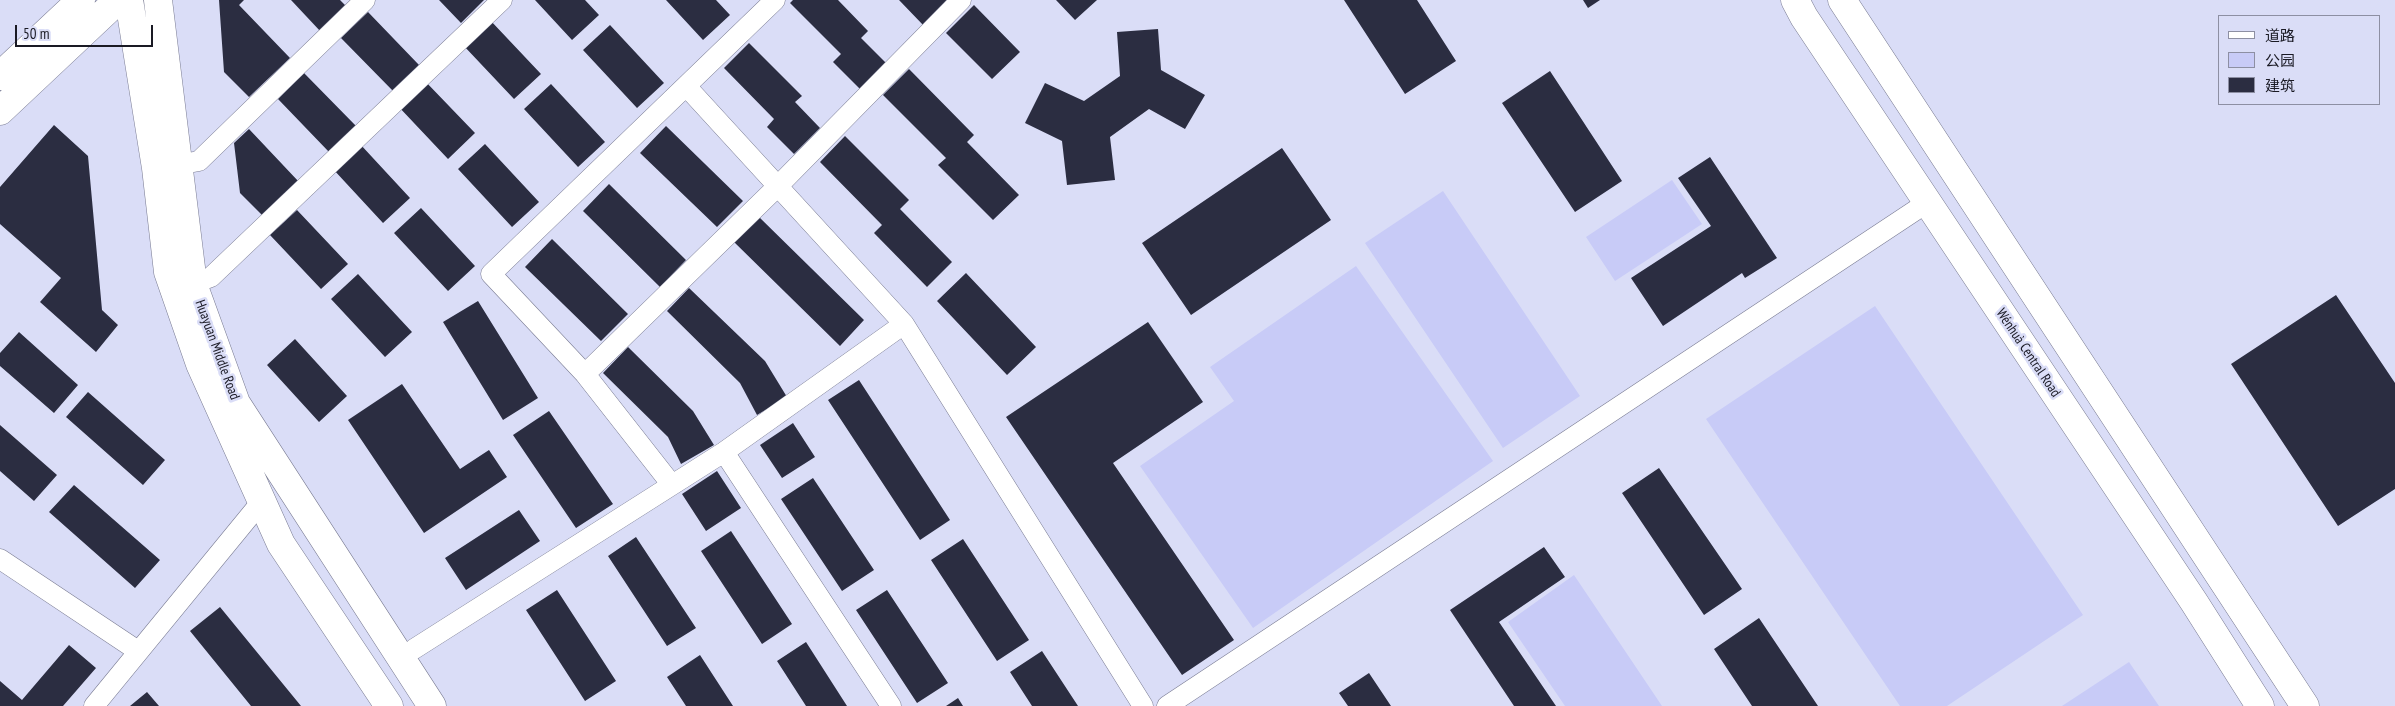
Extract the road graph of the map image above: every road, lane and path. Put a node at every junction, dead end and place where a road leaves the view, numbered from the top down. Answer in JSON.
{"nodes":[{"id":1,"x":81,"y":0,"type":"edge"},
{"id":2,"x":118,"y":0,"type":"edge"},
{"id":3,"x":129,"y":0,"type":"edge"},
{"id":4,"x":158,"y":0,"type":"edge"},
{"id":5,"x":365,"y":0,"type":"edge"},
{"id":6,"x":502,"y":0,"type":"edge"},
{"id":7,"x":775,"y":0,"type":"edge"},
{"id":8,"x":961,"y":0,"type":"edge"},
{"id":9,"x":1795,"y":0,"type":"edge"},
{"id":10,"x":1842,"y":0,"type":"edge"},
{"id":11,"x":0,"y":76,"type":"edge"},
{"id":12,"x":686,"y":86,"type":"junction"},
{"id":13,"x":0,"y":111,"type":"edge"},
{"id":14,"x":167,"y":167,"type":"junction"},
{"id":15,"x":778,"y":186,"type":"junction"},
{"id":16,"x":1928,"y":202,"type":"junction"},
{"id":17,"x":184,"y":288,"type":"junction"},
{"id":18,"x":904,"y":324,"type":"junction"},
{"id":19,"x":586,"y":374,"type":"junction"},
{"id":20,"x":724,"y":452,"type":"junction"},
{"id":21,"x":672,"y":485,"type":"junction"},
{"id":22,"x":262,"y":502,"type":"junction"},
{"id":23,"x":0,"y":559,"type":"edge"},
{"id":24,"x":414,"y":649,"type":"dead end"},
{"id":25,"x":138,"y":651,"type":"junction"},
{"id":26,"x":94,"y":706,"type":"edge"},
{"id":27,"x":389,"y":706,"type":"edge"},
{"id":28,"x":432,"y":706,"type":"edge"},
{"id":29,"x":891,"y":706,"type":"edge"},
{"id":30,"x":1143,"y":706,"type":"edge"},
{"id":31,"x":1167,"y":706,"type":"edge"},
{"id":32,"x":2260,"y":706,"type":"edge"},
{"id":33,"x":2305,"y":706,"type":"edge"}],
"edges":[{"from":1,"to":11,"type":"main road"},
{"from":2,"to":13,"type":"main road"},
{"from":3,"to":14,"type":"main road","name":"Huayuan Middle Road"},
{"from":4,"to":14,"type":"main road","name":"Huayuan Middle Road"},
{"from":5,"to":14,"type":"street"},
{"from":6,"to":17,"type":"street"},
{"from":7,"to":12,"type":"street"},
{"from":8,"to":15,"type":"street"},
{"from":9,"to":16,"type":"main road","name":"Wénhuà Central Road"},
{"from":10,"to":33,"type":"main road"},
{"from":12,"to":15,"type":"street"},
{"from":12,"to":19,"type":"street"},
{"from":14,"to":17,"type":"main road","name":"Huayuan Middle Road"},
{"from":15,"to":18,"type":"street"},
{"from":15,"to":19,"type":"street"},
{"from":16,"to":31,"type":"street"},
{"from":16,"to":32,"type":"main road","name":"Wénhuà Central Road"},
{"from":17,"to":22,"type":"main road","name":"Huayuan Middle Road"},
{"from":17,"to":28,"type":"main road","name":"Huayuan Middle Road"},
{"from":18,"to":20,"type":"street"},
{"from":18,"to":30,"type":"street"},
{"from":19,"to":21,"type":"street"},
{"from":20,"to":21,"type":"street"},
{"from":20,"to":29,"type":"street"},
{"from":21,"to":24,"type":"street"},
{"from":22,"to":25,"type":"street"},
{"from":22,"to":27,"type":"main road","name":"Huayuan Middle Road"},
{"from":23,"to":25,"type":"street"},
{"from":25,"to":26,"type":"street"}]}
